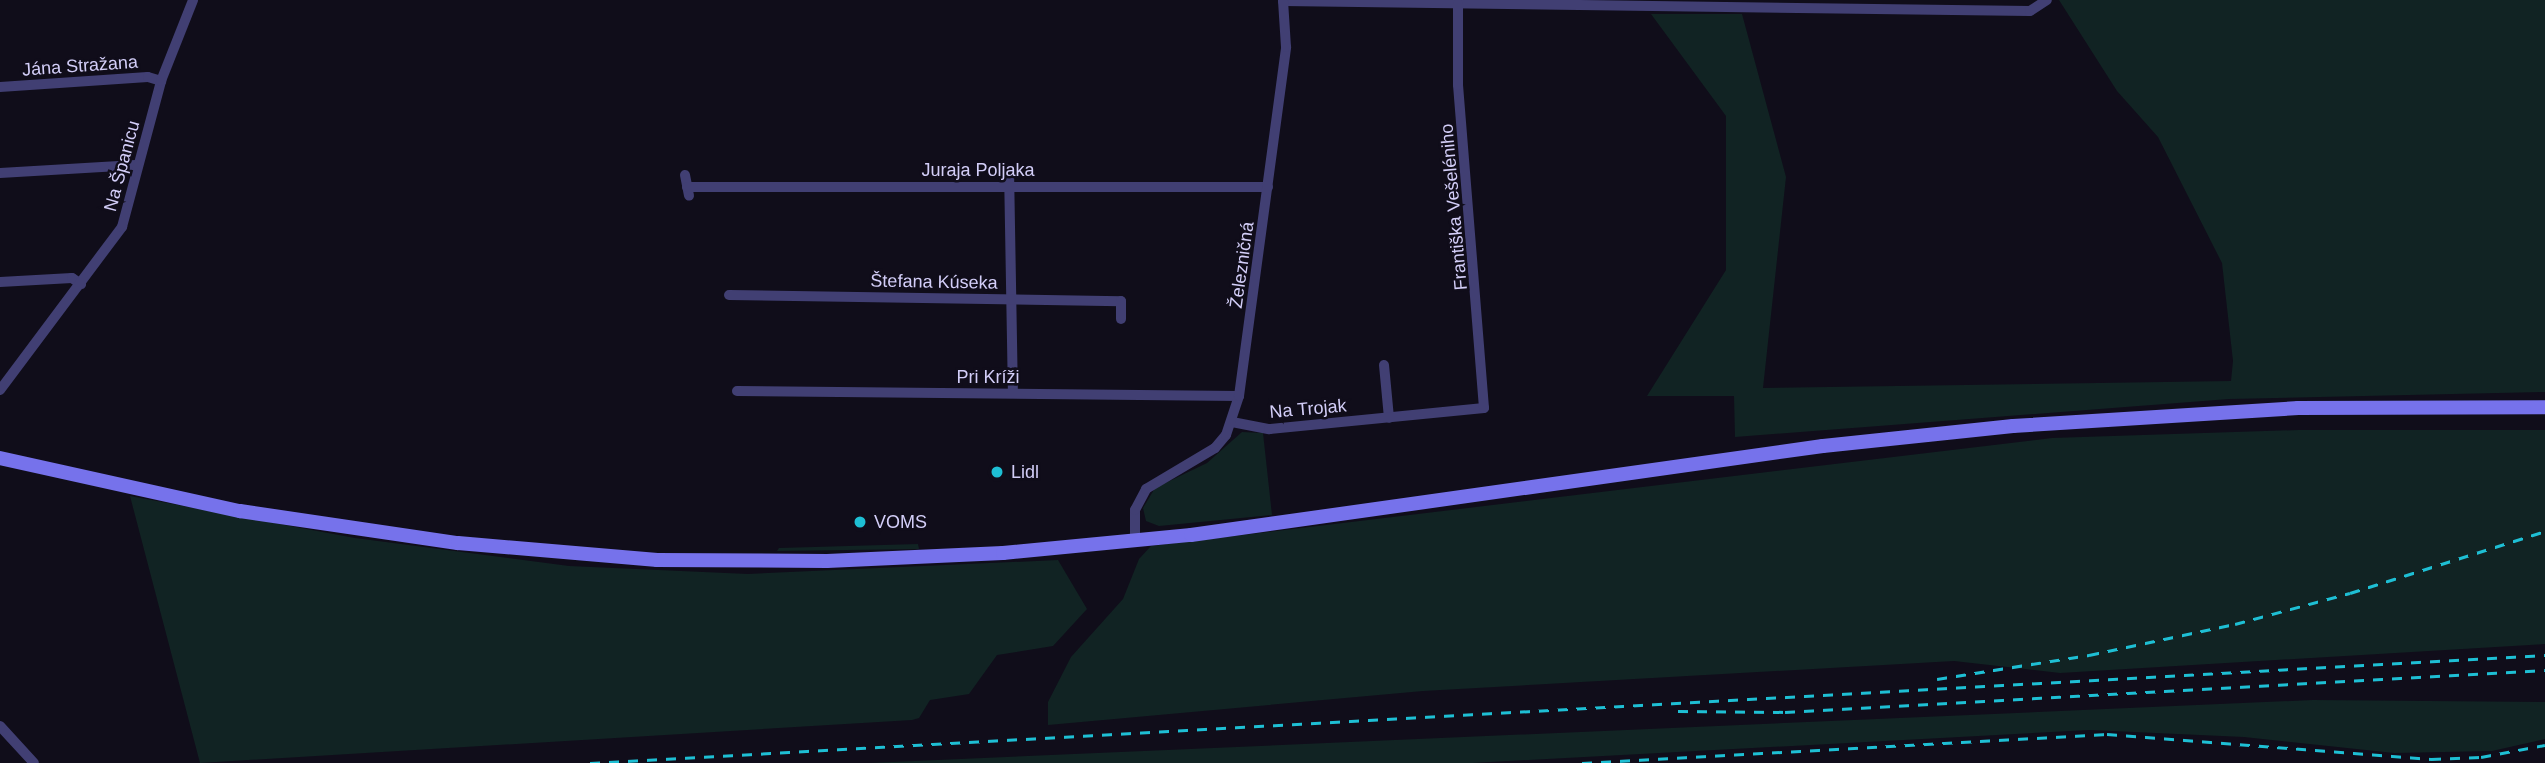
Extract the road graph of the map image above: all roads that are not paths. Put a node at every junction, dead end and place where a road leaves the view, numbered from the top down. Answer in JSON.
{"nodes":[{"id":1,"x":193,"y":0,"type":"edge"},
{"id":2,"x":2047,"y":0,"type":"edge"},
{"id":3,"x":1283,"y":1,"type":"edge"},
{"id":4,"x":1458,"y":4,"type":"junction"},
{"id":5,"x":1679,"y":4,"type":"edge"},
{"id":6,"x":161,"y":81,"type":"junction"},
{"id":7,"x":0,"y":87,"type":"edge"},
{"id":8,"x":136,"y":165,"type":"junction"},
{"id":9,"x":1009,"y":169,"type":"dead end"},
{"id":10,"x":0,"y":173,"type":"edge"},
{"id":11,"x":685,"y":175,"type":"dead end"},
{"id":12,"x":1009,"y":186,"type":"junction"},
{"id":13,"x":1268,"y":187,"type":"junction"},
{"id":14,"x":0,"y":282,"type":"edge"},
{"id":15,"x":81,"y":284,"type":"junction"},
{"id":16,"x":729,"y":295,"type":"dead end"},
{"id":17,"x":1012,"y":298,"type":"junction"},
{"id":18,"x":1121,"y":319,"type":"dead end"},
{"id":19,"x":1384,"y":365,"type":"dead end"},
{"id":20,"x":0,"y":390,"type":"edge"},
{"id":21,"x":737,"y":391,"type":"dead end"},
{"id":22,"x":1013,"y":393,"type":"junction"},
{"id":23,"x":1239,"y":396,"type":"junction"},
{"id":24,"x":2545,"y":407,"type":"edge"},
{"id":25,"x":1484,"y":408,"type":"joint"},
{"id":26,"x":2472,"y":408,"type":"junction"},
{"id":27,"x":2545,"y":416,"type":"edge"},
{"id":28,"x":1389,"y":418,"type":"junction"},
{"id":29,"x":1232,"y":422,"type":"junction"},
{"id":30,"x":0,"y":458,"type":"edge"},
{"id":31,"x":1135,"y":541,"type":"junction"},
{"id":32,"x":0,"y":726,"type":"edge"},
{"id":33,"x":34,"y":763,"type":"edge"}],
"edges":[{"from":1,"to":6,"type":"street","name":"Na Španicu"},
{"from":2,"to":5,"type":"street"},
{"from":3,"to":4,"type":"street"},
{"from":3,"to":13,"type":"street","name":"Železničná"},
{"from":4,"to":5,"type":"street"},
{"from":4,"to":25,"type":"street","name":"Františka Vešeléniho"},
{"from":6,"to":7,"type":"street","name":"Jána Stražana"},
{"from":6,"to":8,"type":"street","name":"Na Španicu"},
{"from":8,"to":10,"type":"street"},
{"from":8,"to":15,"type":"street","name":"Na Španicu"},
{"from":9,"to":12,"type":"street"},
{"from":11,"to":12,"type":"street","name":"Juraja Poljaka"},
{"from":12,"to":13,"type":"street","name":"Juraja Poljaka"},
{"from":12,"to":17,"type":"street"},
{"from":13,"to":23,"type":"street","name":"Železničná"},
{"from":14,"to":15,"type":"street"},
{"from":15,"to":20,"type":"street","name":"Na Španicu"},
{"from":16,"to":17,"type":"street","name":"Štefana Kúseka"},
{"from":17,"to":18,"type":"street","name":"Štefana Kúseka"},
{"from":17,"to":22,"type":"street"},
{"from":19,"to":28,"type":"street"},
{"from":21,"to":22,"type":"street","name":"Pri Kríži"},
{"from":22,"to":23,"type":"street","name":"Pri Kríži"},
{"from":23,"to":29,"type":"street","name":"Železničná"},
{"from":24,"to":26,"type":"main road"},
{"from":25,"to":28,"type":"street","name":"Na Trojak"},
{"from":26,"to":27,"type":"main road"},
{"from":26,"to":31,"type":"main road"},
{"from":28,"to":29,"type":"street","name":"Na Trojak"},
{"from":29,"to":31,"type":"street","name":"Železničná"},
{"from":30,"to":31,"type":"main road"},
{"from":32,"to":33,"type":"street"}]}
